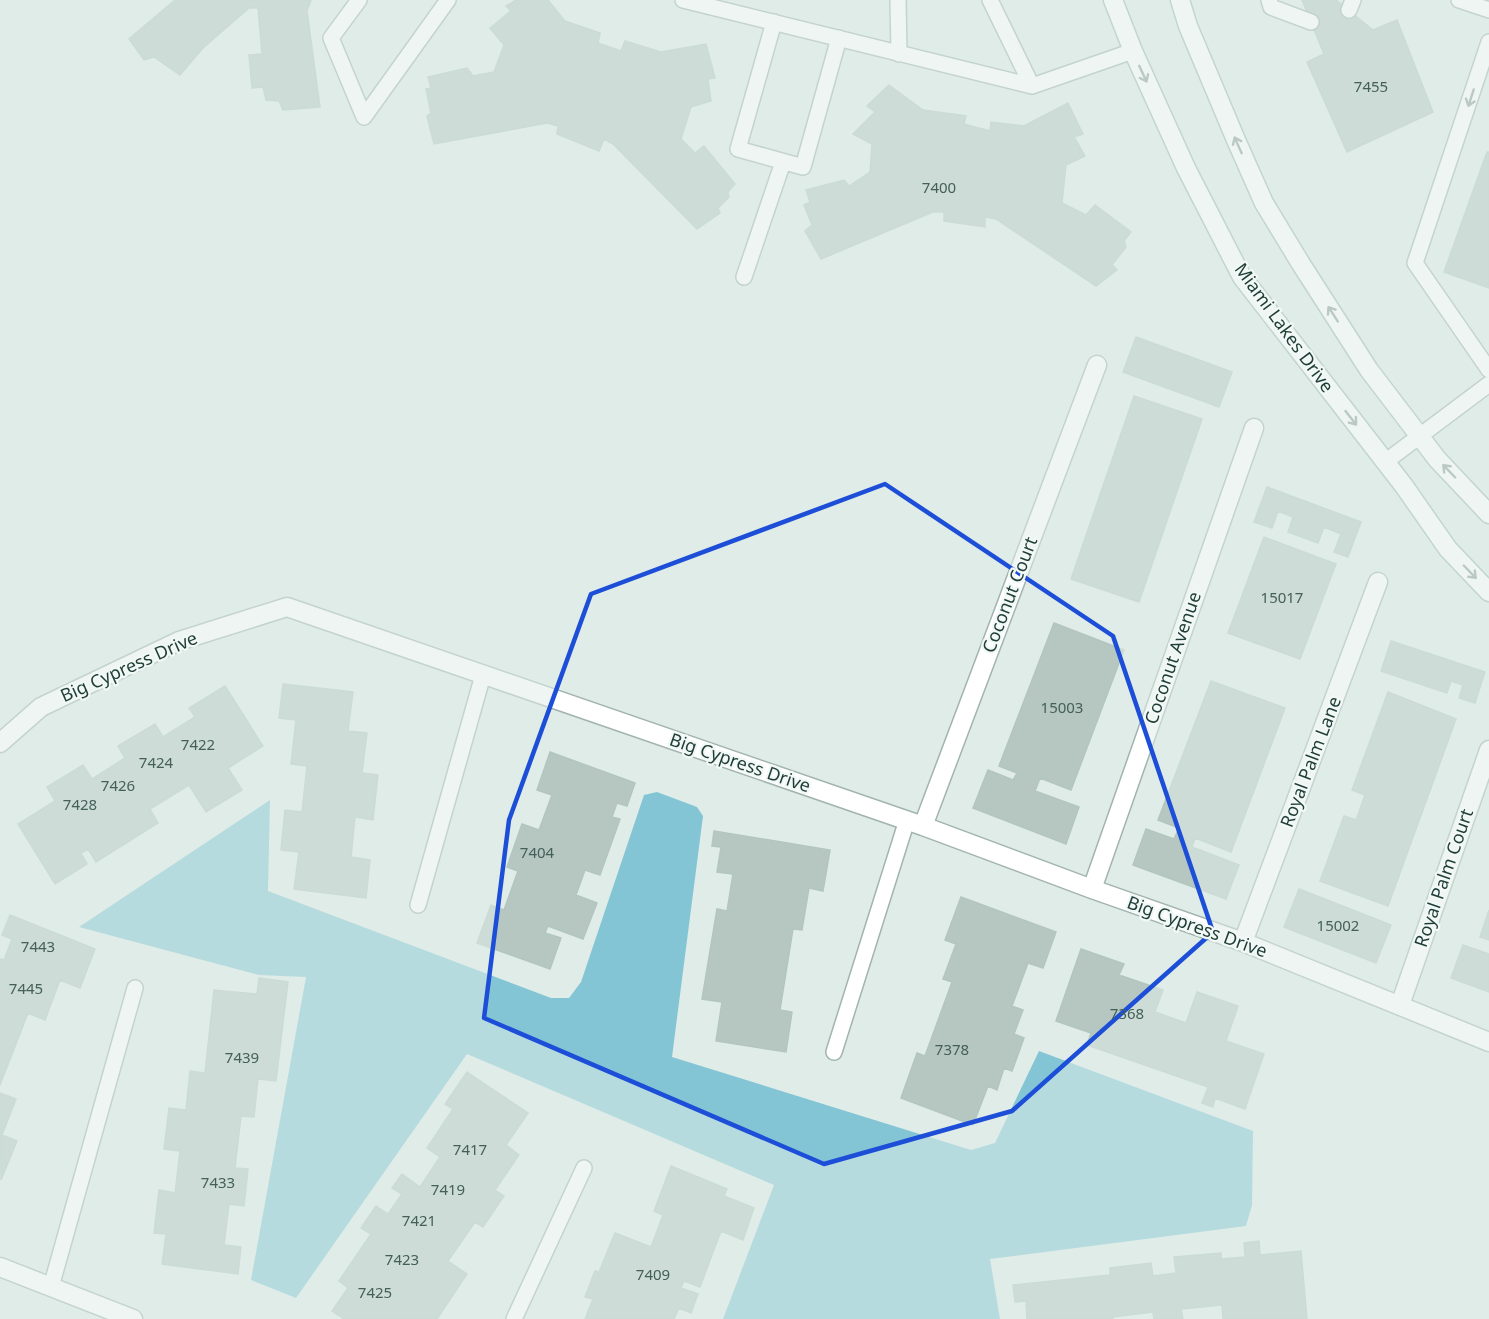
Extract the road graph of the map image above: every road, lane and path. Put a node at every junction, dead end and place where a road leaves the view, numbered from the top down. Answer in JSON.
{"nodes":[{"id":1,"x":359,"y":0,"type":"edge"},
{"id":2,"x":448,"y":0,"type":"edge"},
{"id":3,"x":683,"y":0,"type":"edge"},
{"id":4,"x":898,"y":0,"type":"edge"},
{"id":5,"x":990,"y":0,"type":"edge"},
{"id":6,"x":1113,"y":0,"type":"edge"},
{"id":7,"x":1180,"y":0,"type":"edge"},
{"id":8,"x":1269,"y":0,"type":"edge"},
{"id":9,"x":1460,"y":0,"type":"edge"},
{"id":10,"x":1489,"y":10,"type":"edge"},
{"id":11,"x":774,"y":22,"type":"junction"},
{"id":12,"x":1311,"y":22,"type":"dead end"},
{"id":13,"x":839,"y":38,"type":"junction"},
{"id":14,"x":1489,"y":42,"type":"edge"},
{"id":15,"x":1132,"y":51,"type":"junction"},
{"id":16,"x":899,"y":54,"type":"junction"},
{"id":17,"x":1032,"y":86,"type":"junction"},
{"id":18,"x":783,"y":162,"type":"junction"},
{"id":19,"x":744,"y":277,"type":"dead end"},
{"id":20,"x":1097,"y":365,"type":"dead end"},
{"id":21,"x":1489,"y":370,"type":"edge"},
{"id":22,"x":1489,"y":384,"type":"edge"},
{"id":23,"x":1254,"y":428,"type":"dead end"},
{"id":24,"x":1420,"y":436,"type":"junction"},
{"id":25,"x":1385,"y":462,"type":"junction"},
{"id":26,"x":1489,"y":513,"type":"edge"},
{"id":27,"x":1378,"y":582,"type":"dead end"},
{"id":28,"x":1489,"y":592,"type":"edge"},
{"id":29,"x":483,"y":675,"type":"junction"},
{"id":30,"x":0,"y":743,"type":"edge"},
{"id":31,"x":1489,"y":750,"type":"edge"},
{"id":32,"x":915,"y":823,"type":"junction"},
{"id":33,"x":1092,"y":889,"type":"junction"},
{"id":34,"x":418,"y":905,"type":"dead end"},
{"id":35,"x":1243,"y":942,"type":"junction"},
{"id":36,"x":135,"y":988,"type":"dead end"},
{"id":37,"x":1400,"y":1005,"type":"junction"},
{"id":38,"x":1489,"y":1042,"type":"edge"},
{"id":39,"x":834,"y":1052,"type":"dead end"},
{"id":40,"x":584,"y":1168,"type":"dead end"},
{"id":41,"x":0,"y":1267,"type":"edge"},
{"id":42,"x":51,"y":1287,"type":"junction"},
{"id":43,"x":133,"y":1319,"type":"edge"},
{"id":44,"x":514,"y":1319,"type":"edge"}],
"edges":[{"from":1,"to":2,"type":"lane"},
{"from":3,"to":11,"type":"lane"},
{"from":4,"to":16,"type":"lane"},
{"from":5,"to":17,"type":"lane"},
{"from":6,"to":15,"type":"street","name":"Miami Lakes Drive"},
{"from":24,"to":7,"type":"street","one_way":true},
{"from":8,"to":12,"type":"lane"},
{"from":9,"to":10,"type":"lane"},
{"from":11,"to":13,"type":"lane"},
{"from":11,"to":18,"type":"lane"},
{"from":13,"to":16,"type":"lane"},
{"from":13,"to":18,"type":"lane"},
{"from":14,"to":21,"type":"lane","one_way":true},
{"from":15,"to":17,"type":"lane"},
{"from":15,"to":25,"type":"street","name":"Miami Lakes Drive","one_way":true},
{"from":16,"to":17,"type":"lane"},
{"from":18,"to":19,"type":"lane"},
{"from":20,"to":32,"type":"street","name":"Coconut Court"},
{"from":22,"to":24,"type":"lane"},
{"from":23,"to":33,"type":"street","name":"Coconut Avenue"},
{"from":24,"to":25,"type":"lane"},
{"from":26,"to":24,"type":"street","one_way":true},
{"from":25,"to":28,"type":"street","name":"Miami Lakes Drive","one_way":true},
{"from":27,"to":35,"type":"street","name":"Royal Palm Lane"},
{"from":29,"to":30,"type":"street","name":"Big Cypress Drive"},
{"from":29,"to":32,"type":"street","name":"Big Cypress Drive"},
{"from":29,"to":34,"type":"lane"},
{"from":31,"to":37,"type":"street","name":"Royal Palm Court"},
{"from":32,"to":33,"type":"street","name":"Big Cypress Drive"},
{"from":32,"to":39,"type":"lane"},
{"from":33,"to":35,"type":"street","name":"Big Cypress Drive"},
{"from":35,"to":37,"type":"street","name":"Big Cypress Drive"},
{"from":36,"to":42,"type":"lane"},
{"from":37,"to":38,"type":"street","name":"Big Cypress Drive"},
{"from":40,"to":44,"type":"lane"},
{"from":41,"to":42,"type":"street"},
{"from":42,"to":43,"type":"street"}]}
